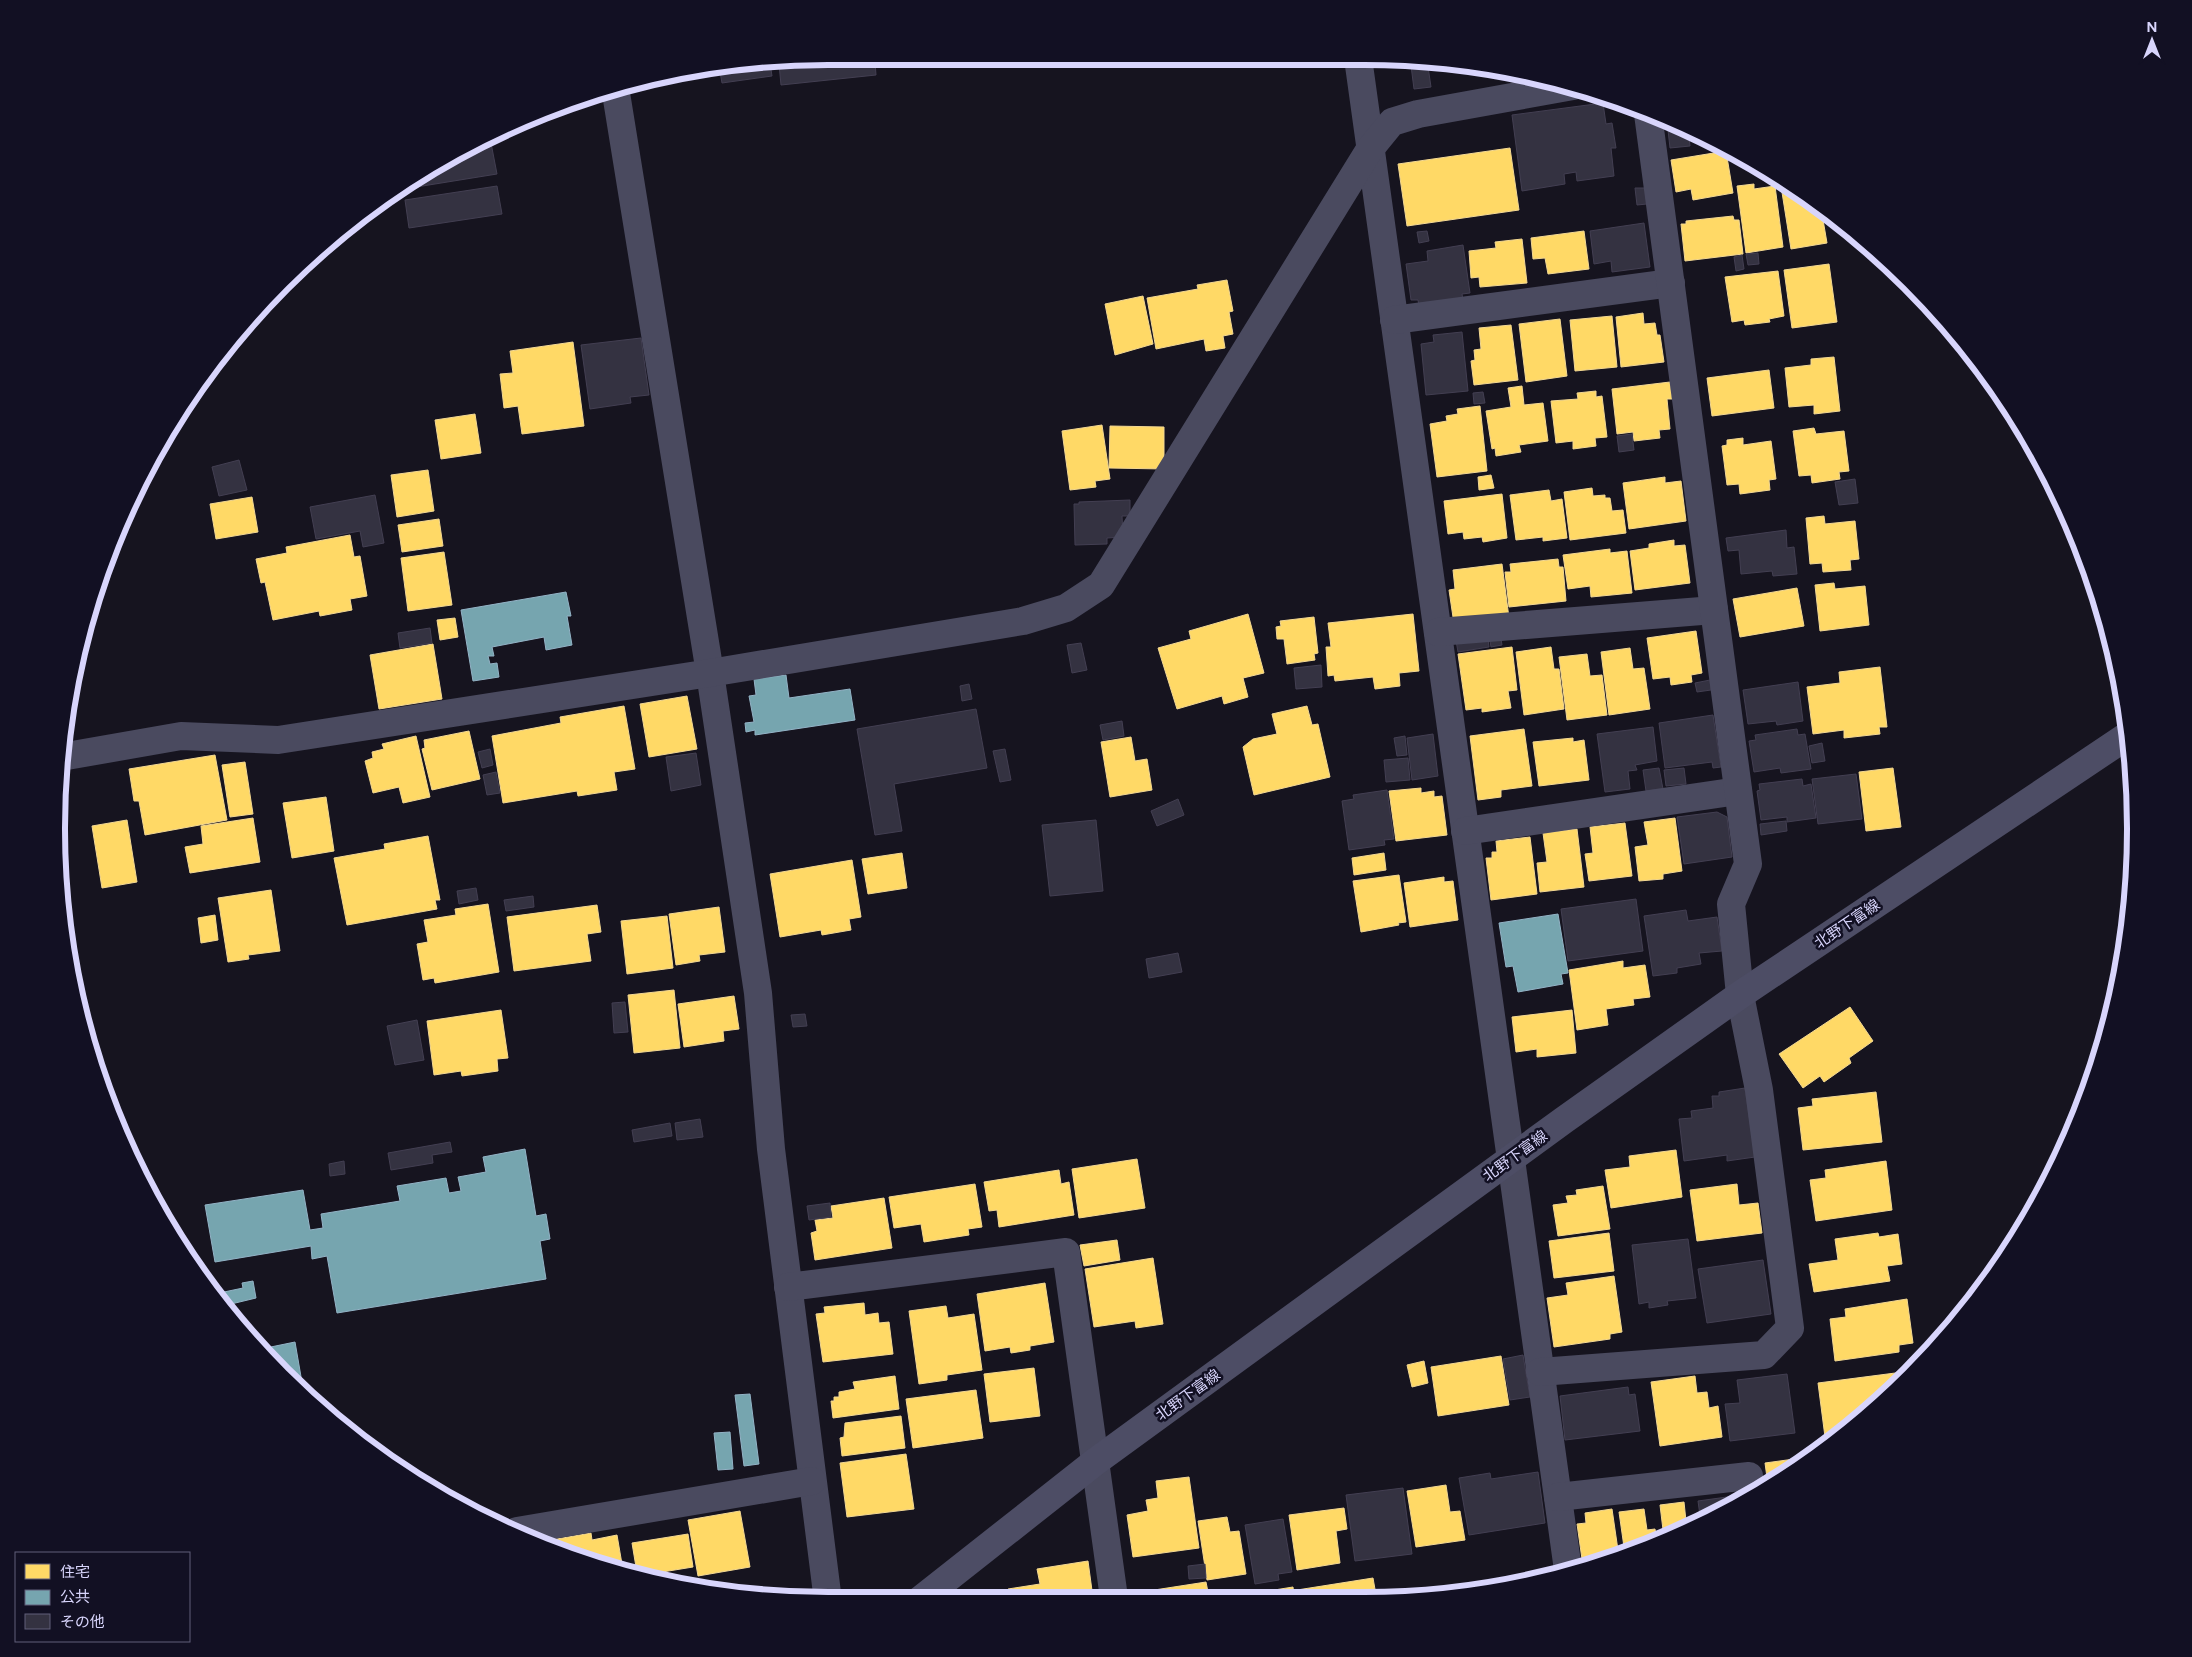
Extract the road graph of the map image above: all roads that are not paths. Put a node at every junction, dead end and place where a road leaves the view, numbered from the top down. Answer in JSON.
{"nodes":[{"id":1,"x":1359,"y":65,"type":"edge"},
{"id":2,"x":1554,"y":89,"type":"edge"},
{"id":3,"x":615,"y":96,"type":"edge"},
{"id":4,"x":1649,"y":120,"type":"edge"},
{"id":5,"x":1370,"y":149,"type":"junction"},
{"id":6,"x":1671,"y":283,"type":"junction"},
{"id":7,"x":1394,"y":320,"type":"junction"},
{"id":8,"x":1714,"y":610,"type":"junction"},
{"id":9,"x":1438,"y":632,"type":"junction"},
{"id":10,"x":710,"y":673,"type":"junction"},
{"id":11,"x":2121,"y":740,"type":"edge"},
{"id":12,"x":69,"y":755,"type":"edge"},
{"id":13,"x":1738,"y":790,"type":"junction"},
{"id":14,"x":1465,"y":831,"type":"junction"},
{"id":15,"x":1740,"y":995,"type":"junction"},
{"id":16,"x":1510,"y":1159,"type":"junction"},
{"id":17,"x":788,"y":1287,"type":"junction"},
{"id":18,"x":1540,"y":1372,"type":"junction"},
{"id":19,"x":1095,"y":1462,"type":"junction"},
{"id":20,"x":812,"y":1481,"type":"junction"},
{"id":21,"x":1751,"y":1486,"type":"edge"},
{"id":22,"x":1558,"y":1497,"type":"junction"},
{"id":23,"x":526,"y":1529,"type":"edge"},
{"id":24,"x":1567,"y":1564,"type":"edge"},
{"id":25,"x":827,"y":1592,"type":"edge"},
{"id":26,"x":930,"y":1592,"type":"edge"},
{"id":27,"x":1113,"y":1592,"type":"edge"}],
"edges":[{"from":1,"to":5,"type":"street"},
{"from":2,"to":5,"type":"street"},
{"from":3,"to":10,"type":"street"},
{"from":4,"to":6,"type":"street"},
{"from":5,"to":7,"type":"street"},
{"from":5,"to":10,"type":"street"},
{"from":6,"to":7,"type":"street"},
{"from":6,"to":8,"type":"street"},
{"from":7,"to":9,"type":"street"},
{"from":8,"to":9,"type":"street"},
{"from":8,"to":13,"type":"street"},
{"from":9,"to":14,"type":"street"},
{"from":10,"to":12,"type":"street"},
{"from":10,"to":17,"type":"street"},
{"from":11,"to":15,"type":"street","name":"北野下富線"},
{"from":13,"to":14,"type":"street"},
{"from":13,"to":15,"type":"street"},
{"from":14,"to":16,"type":"street"},
{"from":15,"to":16,"type":"street","name":"北野下富線"},
{"from":15,"to":18,"type":"street"},
{"from":16,"to":18,"type":"street"},
{"from":16,"to":19,"type":"street","name":"北野下富線"},
{"from":17,"to":19,"type":"street"},
{"from":17,"to":20,"type":"street"},
{"from":18,"to":22,"type":"street"},
{"from":19,"to":26,"type":"street","name":"北野下富線"},
{"from":19,"to":27,"type":"street"},
{"from":20,"to":23,"type":"street"},
{"from":20,"to":25,"type":"street"},
{"from":21,"to":22,"type":"street"},
{"from":22,"to":24,"type":"street"}]}
